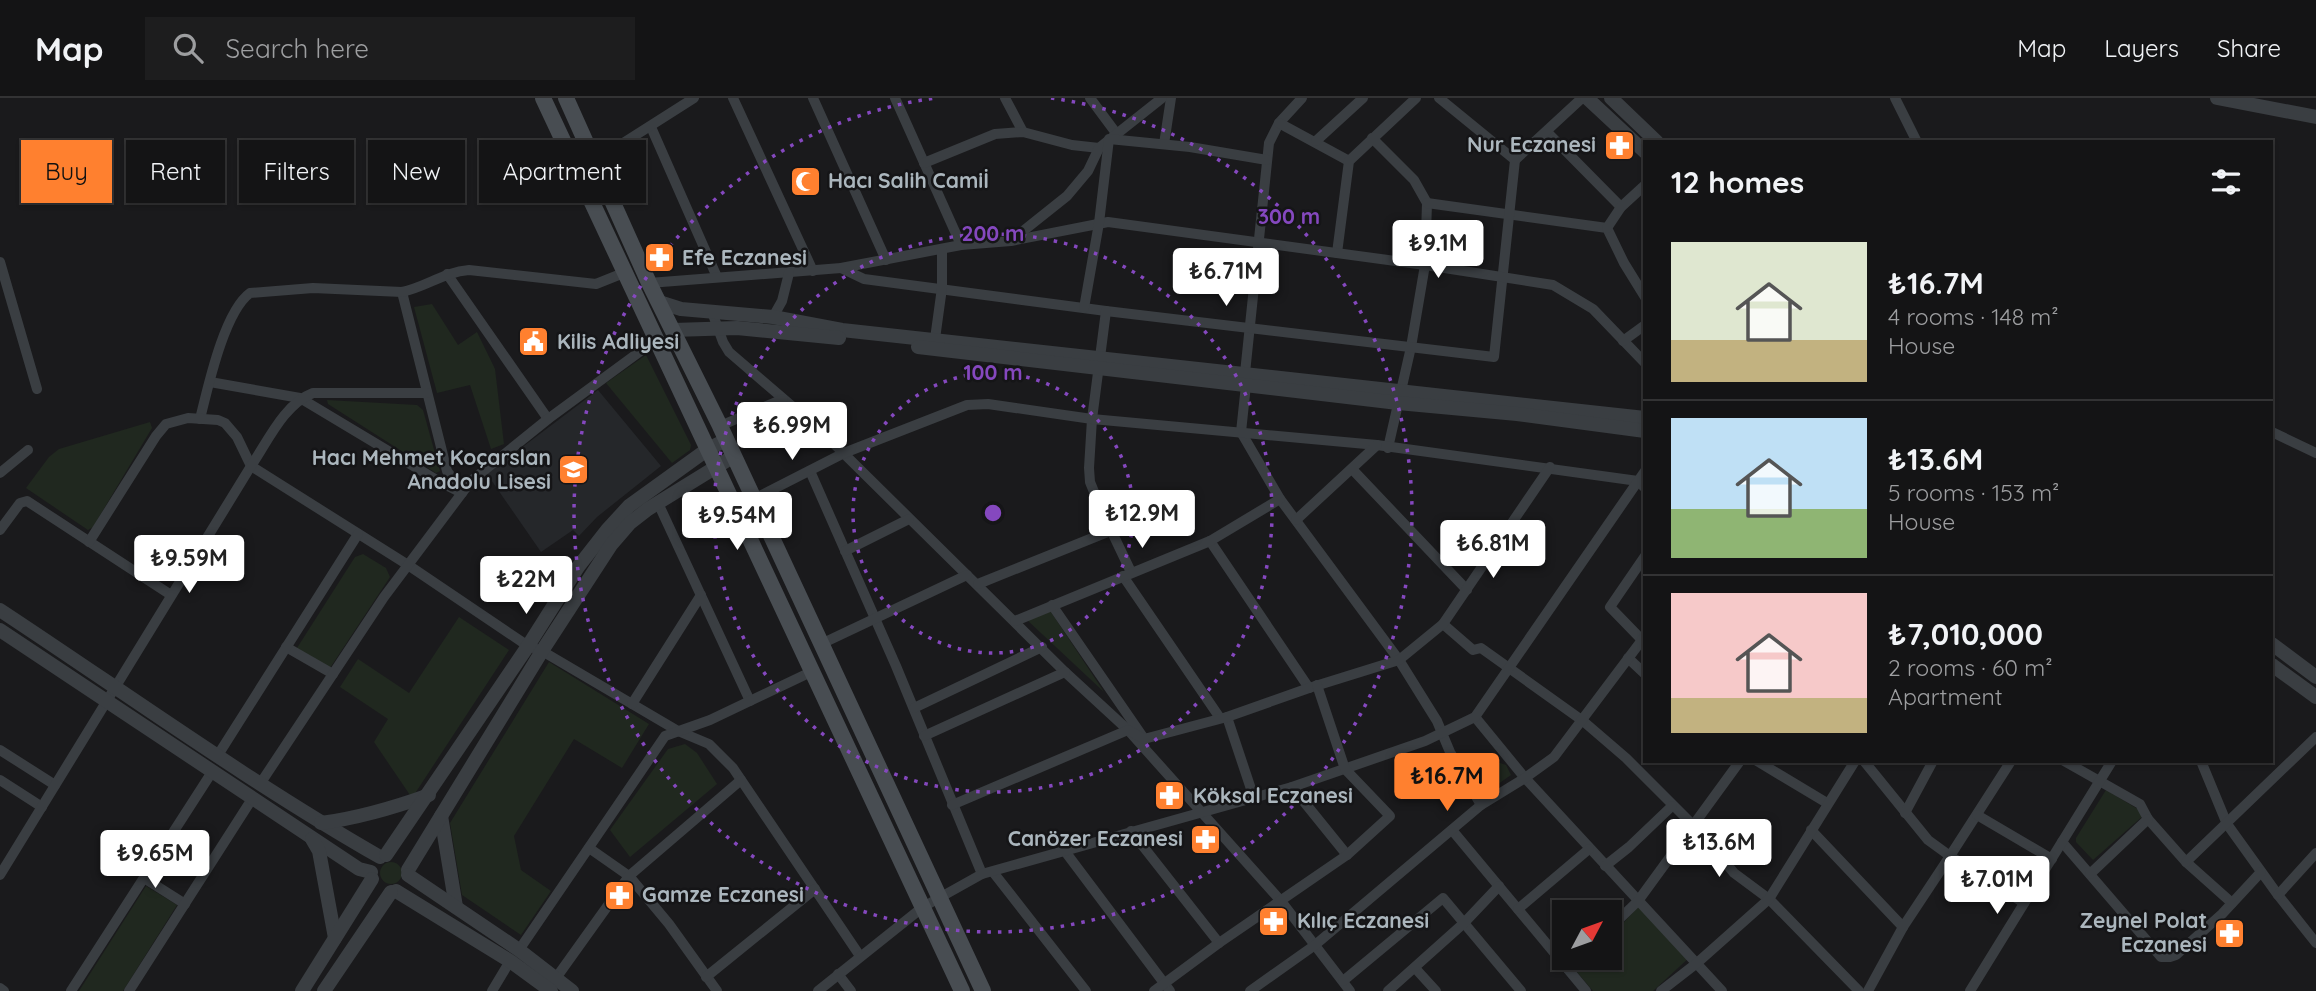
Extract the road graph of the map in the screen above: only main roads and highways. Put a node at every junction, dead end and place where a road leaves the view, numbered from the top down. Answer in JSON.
{"nodes":[{"id":1,"x":543,"y":98,"type":"edge"},
{"id":2,"x":566,"y":98,"type":"edge"},
{"id":3,"x":962,"y":991,"type":"edge"},
{"id":4,"x":983,"y":991,"type":"edge"}],
"edges":[{"from":1,"to":3,"type":"main road"},
{"from":2,"to":4,"type":"main road"}]}
